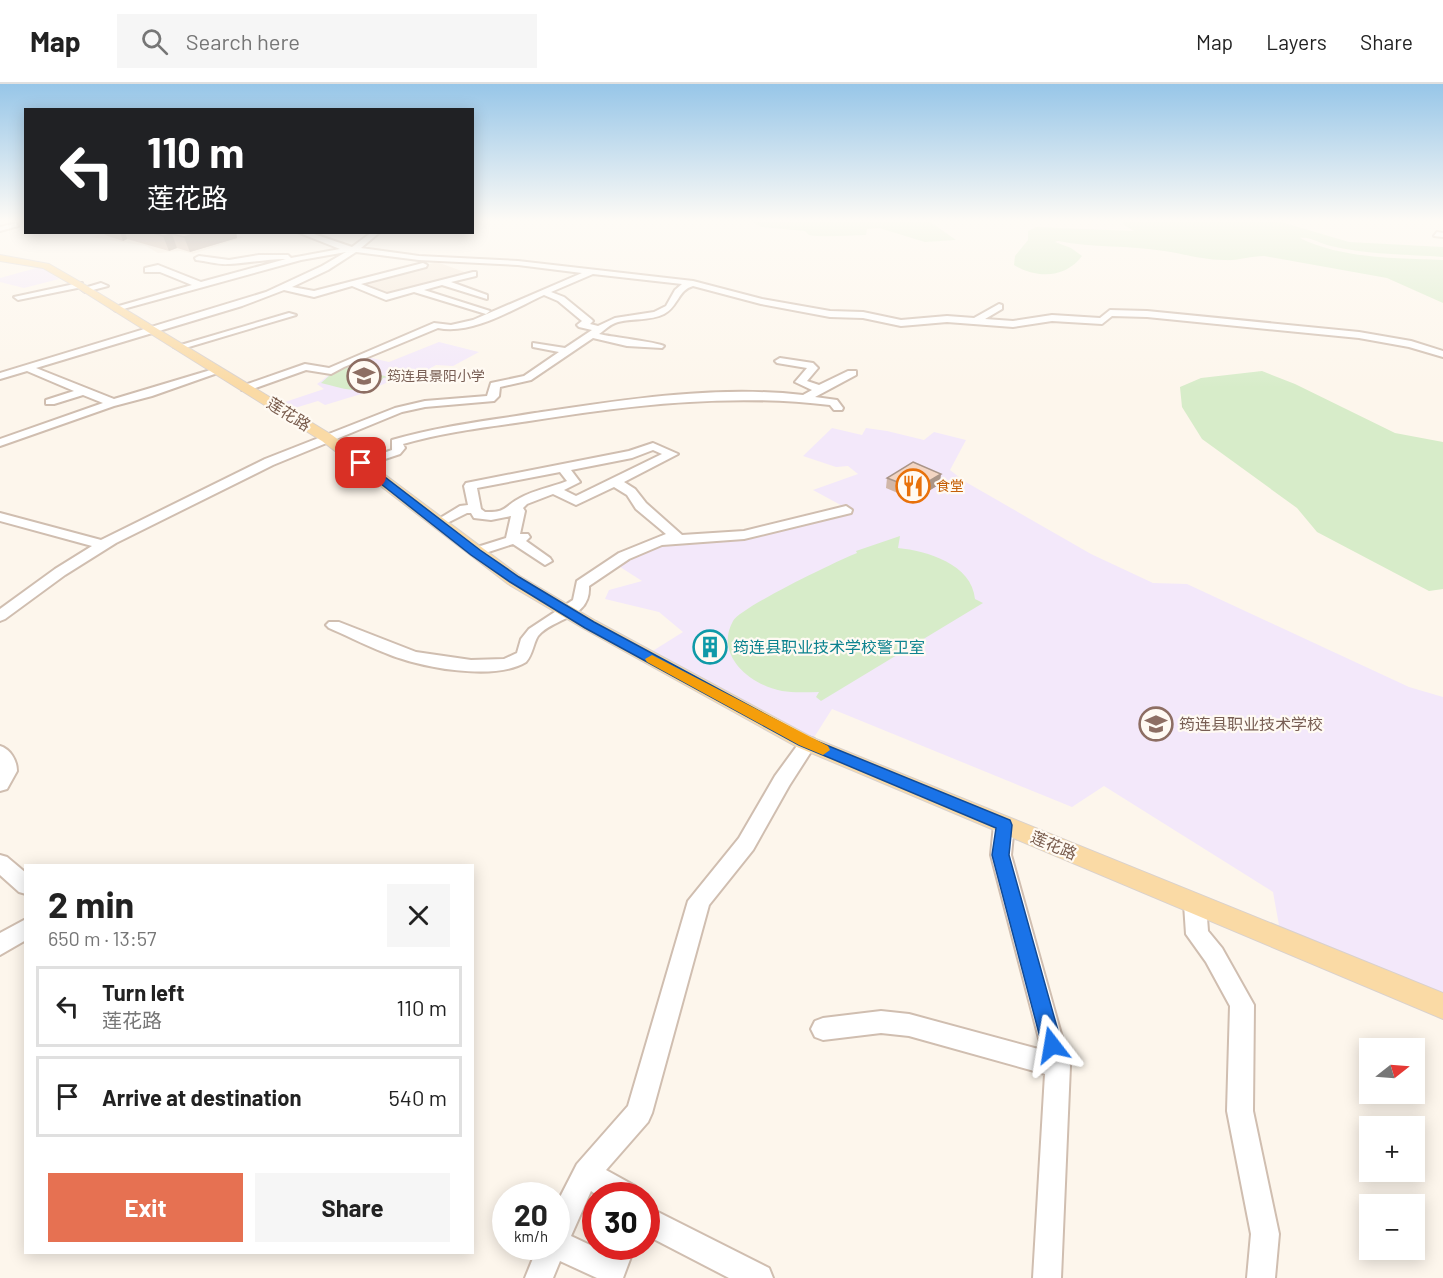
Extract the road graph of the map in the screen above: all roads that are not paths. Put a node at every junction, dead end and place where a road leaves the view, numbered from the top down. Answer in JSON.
{"nodes":[{"id":1,"x":64,"y":277,"type":"edge"},
{"id":2,"x":176,"y":277,"type":"edge"},
{"id":3,"x":233,"y":277,"type":"edge"},
{"id":4,"x":308,"y":277,"type":"edge"},
{"id":5,"x":380,"y":277,"type":"edge"},
{"id":6,"x":462,"y":277,"type":"edge"},
{"id":7,"x":577,"y":277,"type":"edge"},
{"id":8,"x":630,"y":277,"type":"edge"},
{"id":9,"x":442,"y":282,"type":"junction"},
{"id":10,"x":693,"y":283,"type":"junction"},
{"id":11,"x":354,"y":284,"type":"junction"},
{"id":12,"x":202,"y":285,"type":"junction"},
{"id":13,"x":104,"y":286,"type":"dead end"},
{"id":14,"x":82,"y":287,"type":"junction"},
{"id":15,"x":284,"y":288,"type":"junction"},
{"id":16,"x":415,"y":290,"type":"junction"},
{"id":17,"x":543,"y":292,"type":"junction"},
{"id":18,"x":18,"y":297,"type":"dead end"},
{"id":19,"x":484,"y":297,"type":"dead end"},
{"id":20,"x":999,"y":307,"type":"dead end"},
{"id":21,"x":116,"y":308,"type":"junction"},
{"id":22,"x":486,"y":311,"type":"dead end"},
{"id":23,"x":292,"y":315,"type":"dead end"},
{"id":24,"x":230,"y":321,"type":"dead end"},
{"id":25,"x":976,"y":321,"type":"junction"},
{"id":26,"x":569,"y":322,"type":"dead end"},
{"id":27,"x":582,"y":325,"type":"junction"},
{"id":28,"x":246,"y":328,"type":"junction"},
{"id":29,"x":150,"y":330,"type":"junction"},
{"id":30,"x":597,"y":332,"type":"junction"},
{"id":31,"x":536,"y":345,"type":"dead end"},
{"id":32,"x":659,"y":346,"type":"dead end"},
{"id":33,"x":179,"y":347,"type":"junction"},
{"id":34,"x":568,"y":351,"type":"junction"},
{"id":35,"x":1443,"y":354,"type":"edge"},
{"id":36,"x":780,"y":361,"type":"dead end"},
{"id":37,"x":28,"y":367,"type":"junction"},
{"id":38,"x":218,"y":371,"type":"junction"},
{"id":39,"x":852,"y":373,"type":"dead end"},
{"id":40,"x":0,"y":375,"type":"edge"},
{"id":41,"x":246,"y":388,"type":"junction"},
{"id":42,"x":820,"y":389,"type":"junction"},
{"id":43,"x":84,"y":391,"type":"junction"},
{"id":44,"x":806,"y":398,"type":"junction"},
{"id":45,"x":50,"y":402,"type":"dead end"},
{"id":46,"x":114,"y":403,"type":"junction"},
{"id":47,"x":838,"y":408,"type":"dead end"},
{"id":48,"x":327,"y":438,"type":"junction"},
{"id":49,"x":0,"y":443,"type":"edge"},
{"id":50,"x":361,"y":463,"type":"junction"},
{"id":51,"x":564,"y":469,"type":"junction"},
{"id":52,"x":616,"y":483,"type":"junction"},
{"id":53,"x":554,"y":490,"type":"junction"},
{"id":54,"x":475,"y":509,"type":"junction"},
{"id":55,"x":846,"y":510,"type":"dead end"},
{"id":56,"x":519,"y":511,"type":"dead end"},
{"id":57,"x":0,"y":517,"type":"edge"},
{"id":58,"x":439,"y":524,"type":"junction"},
{"id":59,"x":520,"y":537,"type":"junction"},
{"id":60,"x":658,"y":544,"type":"junction"},
{"id":61,"x":104,"y":545,"type":"junction"},
{"id":62,"x":476,"y":552,"type":"junction"},
{"id":63,"x":545,"y":561,"type":"dead end"},
{"id":64,"x":567,"y":612,"type":"junction"},
{"id":65,"x":0,"y":616,"type":"edge"},
{"id":66,"x":334,"y":625,"type":"dead end"},
{"id":67,"x":808,"y":743,"type":"junction"},
{"id":68,"x":0,"y":752,"type":"edge"},
{"id":69,"x":0,"y":784,"type":"edge"},
{"id":70,"x":1004,"y":825,"type":"junction"},
{"id":71,"x":0,"y":863,"type":"edge"},
{"id":72,"x":24,"y":884,"type":"edge"},
{"id":73,"x":1195,"y":904,"type":"junction"},
{"id":74,"x":24,"y":929,"type":"edge"},
{"id":75,"x":0,"y":945,"type":"edge"},
{"id":76,"x":1443,"y":1006,"type":"edge"},
{"id":77,"x":823,"y":1029,"type":"dead end"},
{"id":78,"x":1058,"y":1066,"type":"junction"},
{"id":79,"x":586,"y":1173,"type":"junction"},
{"id":80,"x":601,"y":1182,"type":"edge"},
{"id":81,"x":570,"y":1207,"type":"edge"},
{"id":82,"x":660,"y":1227,"type":"edge"},
{"id":83,"x":546,"y":1260,"type":"edge"},
{"id":84,"x":590,"y":1260,"type":"edge"},
{"id":85,"x":616,"y":1260,"type":"edge"},
{"id":86,"x":539,"y":1278,"type":"edge"},
{"id":87,"x":759,"y":1278,"type":"edge"},
{"id":88,"x":1047,"y":1278,"type":"edge"},
{"id":89,"x":1261,"y":1278,"type":"edge"}],
"edges":[{"from":1,"to":14,"type":"main road","name":"莲花路"},
{"from":2,"to":12,"type":"street"},
{"from":3,"to":12,"type":"street"},
{"from":4,"to":15,"type":"street"},
{"from":5,"to":11,"type":"street"},
{"from":6,"to":9,"type":"street"},
{"from":7,"to":17,"type":"street"},
{"from":8,"to":10,"type":"street"},
{"from":9,"to":16,"type":"street"},
{"from":9,"to":19,"type":"street"},
{"from":10,"to":25,"type":"street"},
{"from":10,"to":30,"type":"street"},
{"from":11,"to":15,"type":"street"},
{"from":11,"to":16,"type":"street"},
{"from":12,"to":21,"type":"street"},
{"from":13,"to":14,"type":"street"},
{"from":14,"to":18,"type":"street"},
{"from":14,"to":21,"type":"main road","name":"莲花路"},
{"from":15,"to":29,"type":"street"},
{"from":16,"to":22,"type":"street"},
{"from":17,"to":27,"type":"street"},
{"from":17,"to":41,"type":"street"},
{"from":20,"to":25,"type":"street"},
{"from":21,"to":29,"type":"main road","name":"莲花路"},
{"from":23,"to":28,"type":"street"},
{"from":24,"to":28,"type":"street"},
{"from":25,"to":35,"type":"street"},
{"from":26,"to":27,"type":"street"},
{"from":27,"to":30,"type":"street"},
{"from":28,"to":33,"type":"street"},
{"from":29,"to":33,"type":"main road","name":"莲花路"},
{"from":29,"to":37,"type":"street"},
{"from":30,"to":32,"type":"street"},
{"from":30,"to":34,"type":"street"},
{"from":31,"to":34,"type":"street"},
{"from":33,"to":38,"type":"main road","name":"莲花路"},
{"from":34,"to":48,"type":"street"},
{"from":36,"to":42,"type":"street"},
{"from":37,"to":40,"type":"street"},
{"from":37,"to":43,"type":"street"},
{"from":38,"to":41,"type":"main road","name":"莲花路"},
{"from":38,"to":46,"type":"street"},
{"from":39,"to":42,"type":"street"},
{"from":41,"to":48,"type":"main road","name":"莲花路"},
{"from":42,"to":44,"type":"street"},
{"from":43,"to":45,"type":"street"},
{"from":43,"to":46,"type":"street"},
{"from":44,"to":47,"type":"street"},
{"from":44,"to":50,"type":"street"},
{"from":46,"to":49,"type":"street"},
{"from":48,"to":50,"type":"main road","name":"莲花路"},
{"from":48,"to":61,"type":"street"},
{"from":50,"to":58,"type":"main road","name":"莲花路"},
{"from":51,"to":52,"type":"street"},
{"from":51,"to":53,"type":"street"},
{"from":51,"to":54,"type":"street"},
{"from":52,"to":53,"type":"street"},
{"from":52,"to":60,"type":"street"},
{"from":53,"to":54,"type":"street"},
{"from":54,"to":58,"type":"street"},
{"from":55,"to":60,"type":"street"},
{"from":56,"to":59,"type":"street"},
{"from":57,"to":61,"type":"street"},
{"from":58,"to":62,"type":"main road","name":"莲花路"},
{"from":59,"to":62,"type":"street"},
{"from":59,"to":63,"type":"street"},
{"from":60,"to":64,"type":"street"},
{"from":61,"to":65,"type":"street"},
{"from":62,"to":64,"type":"main road","name":"莲花路"},
{"from":64,"to":66,"type":"street"},
{"from":64,"to":67,"type":"main road","name":"莲花路"},
{"from":67,"to":70,"type":"main road","name":"莲花路"},
{"from":67,"to":79,"type":"street"},
{"from":68,"to":69,"type":"street"},
{"from":70,"to":73,"type":"main road","name":"莲花路"},
{"from":70,"to":78,"type":"street"},
{"from":71,"to":72,"type":"street"},
{"from":73,"to":76,"type":"main road","name":"莲花路"},
{"from":73,"to":89,"type":"street"},
{"from":74,"to":75,"type":"street"},
{"from":77,"to":78,"type":"street"},
{"from":78,"to":88,"type":"street"},
{"from":79,"to":80,"type":"street"},
{"from":79,"to":81,"type":"street"},
{"from":82,"to":87,"type":"street"},
{"from":83,"to":86,"type":"street"},
{"from":84,"to":85,"type":"street"}]}
